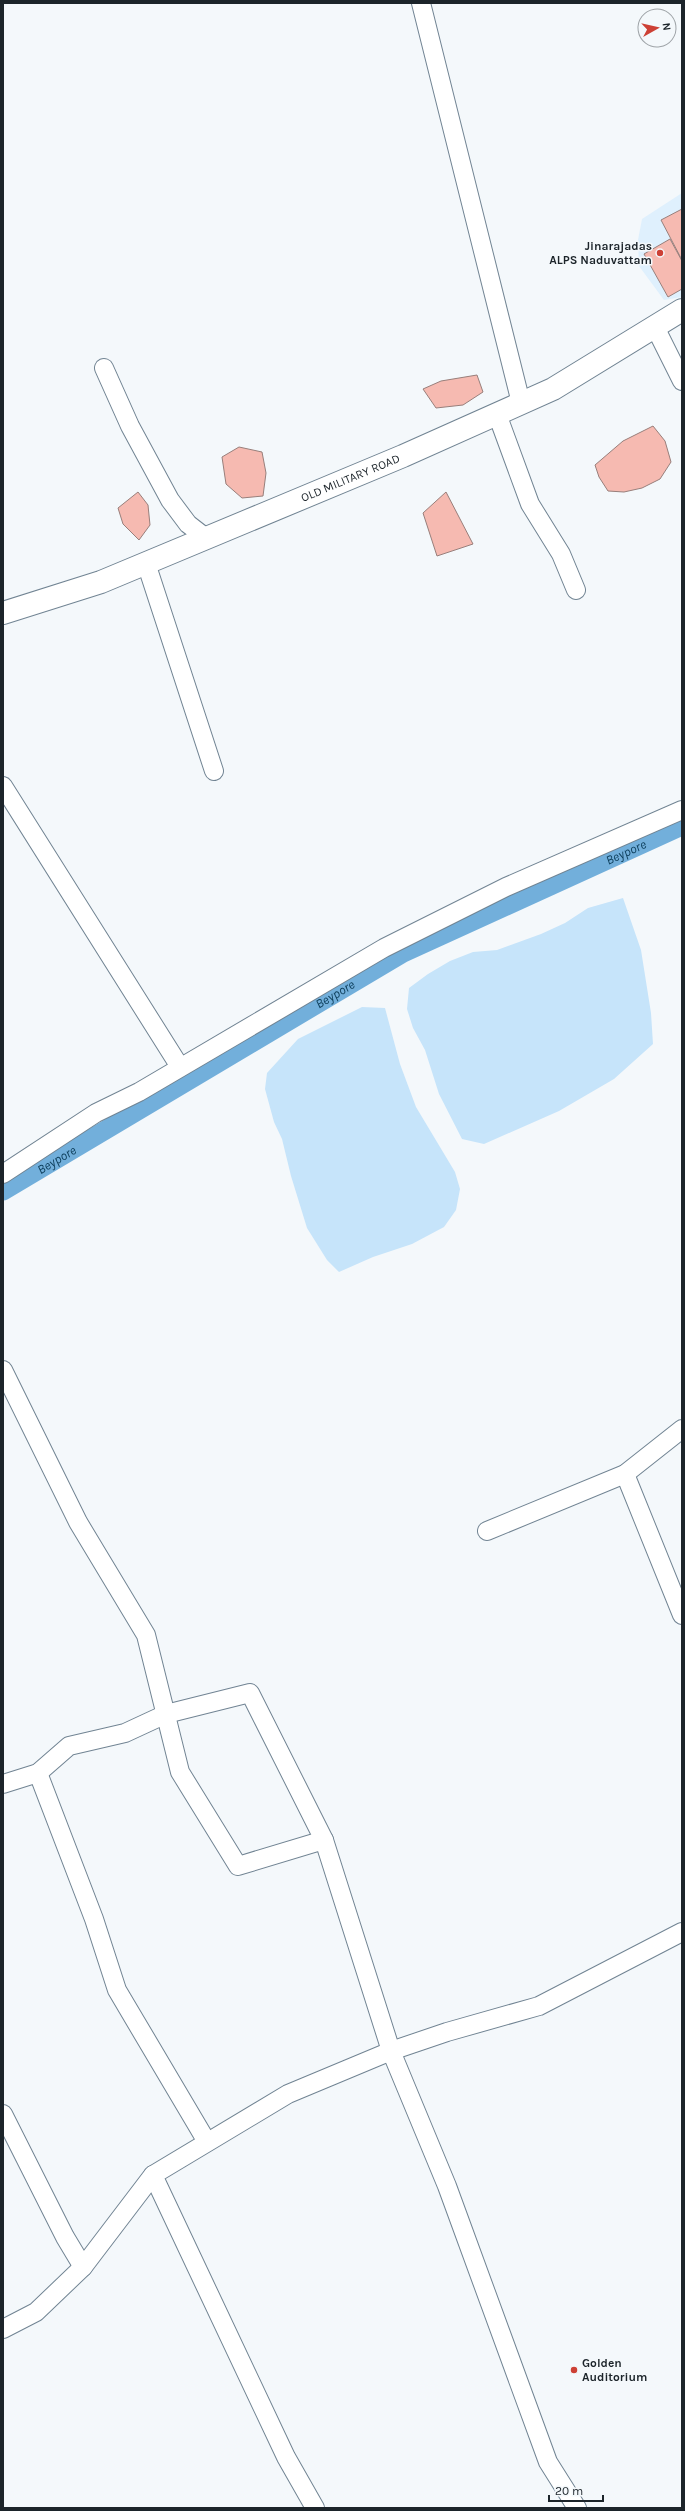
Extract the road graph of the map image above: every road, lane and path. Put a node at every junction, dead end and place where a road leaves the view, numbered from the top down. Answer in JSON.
{"nodes":[{"id":1,"x":421,"y":3,"type":"edge"},
{"id":2,"x":682,"y":310,"type":"edge"},
{"id":3,"x":655,"y":327,"type":"junction"},
{"id":4,"x":104,"y":368,"type":"dead end"},
{"id":5,"x":682,"y":380,"type":"edge"},
{"id":6,"x":521,"y":403,"type":"junction"},
{"id":7,"x":497,"y":414,"type":"junction"},
{"id":8,"x":206,"y":538,"type":"junction"},
{"id":9,"x":146,"y":563,"type":"junction"},
{"id":10,"x":576,"y":590,"type":"dead end"},
{"id":11,"x":3,"y":613,"type":"edge"},
{"id":12,"x":214,"y":771,"type":"dead end"},
{"id":13,"x":3,"y":786,"type":"edge"},
{"id":14,"x":682,"y":810,"type":"edge"},
{"id":15,"x":180,"y":1067,"type":"junction"},
{"id":16,"x":3,"y":1174,"type":"edge"},
{"id":17,"x":3,"y":1370,"type":"edge"},
{"id":18,"x":682,"y":1428,"type":"edge"},
{"id":19,"x":625,"y":1474,"type":"junction"},
{"id":20,"x":487,"y":1531,"type":"dead end"},
{"id":21,"x":682,"y":1615,"type":"edge"},
{"id":22,"x":166,"y":1714,"type":"junction"},
{"id":23,"x":38,"y":1773,"type":"junction"},
{"id":24,"x":3,"y":1784,"type":"edge"},
{"id":25,"x":324,"y":1840,"type":"junction"},
{"id":26,"x":682,"y":1932,"type":"edge"},
{"id":27,"x":391,"y":2051,"type":"junction"},
{"id":28,"x":3,"y":2114,"type":"edge"},
{"id":29,"x":207,"y":2142,"type":"junction"},
{"id":30,"x":153,"y":2175,"type":"junction"},
{"id":31,"x":83,"y":2267,"type":"junction"},
{"id":32,"x":3,"y":2329,"type":"edge"},
{"id":33,"x":315,"y":2508,"type":"edge"},
{"id":34,"x":578,"y":2508,"type":"edge"}],
"edges":[{"from":1,"to":6,"type":"street"},
{"from":2,"to":3,"type":"main road","name":"OLD MILITARY ROAD"},
{"from":3,"to":5,"type":"street"},
{"from":3,"to":6,"type":"main road","name":"OLD MILITARY ROAD"},
{"from":4,"to":8,"type":"street"},
{"from":6,"to":7,"type":"main road","name":"OLD MILITARY ROAD"},
{"from":7,"to":8,"type":"main road","name":"OLD MILITARY ROAD"},
{"from":7,"to":10,"type":"street"},
{"from":8,"to":9,"type":"main road","name":"OLD MILITARY ROAD"},
{"from":9,"to":11,"type":"main road","name":"OLD MILITARY ROAD"},
{"from":9,"to":12,"type":"street"},
{"from":13,"to":15,"type":"street"},
{"from":14,"to":15,"type":"street"},
{"from":15,"to":16,"type":"street"},
{"from":17,"to":22,"type":"street"},
{"from":18,"to":19,"type":"street"},
{"from":19,"to":20,"type":"street"},
{"from":19,"to":21,"type":"street"},
{"from":22,"to":23,"type":"street"},
{"from":22,"to":25,"type":"street"},
{"from":22,"to":25,"type":"street"},
{"from":23,"to":24,"type":"street"},
{"from":23,"to":29,"type":"street"},
{"from":25,"to":27,"type":"street"},
{"from":26,"to":27,"type":"street"},
{"from":27,"to":29,"type":"street"},
{"from":27,"to":34,"type":"street"},
{"from":28,"to":31,"type":"street"},
{"from":29,"to":30,"type":"street"},
{"from":30,"to":31,"type":"street"},
{"from":30,"to":33,"type":"street"},
{"from":31,"to":32,"type":"street"}]}
